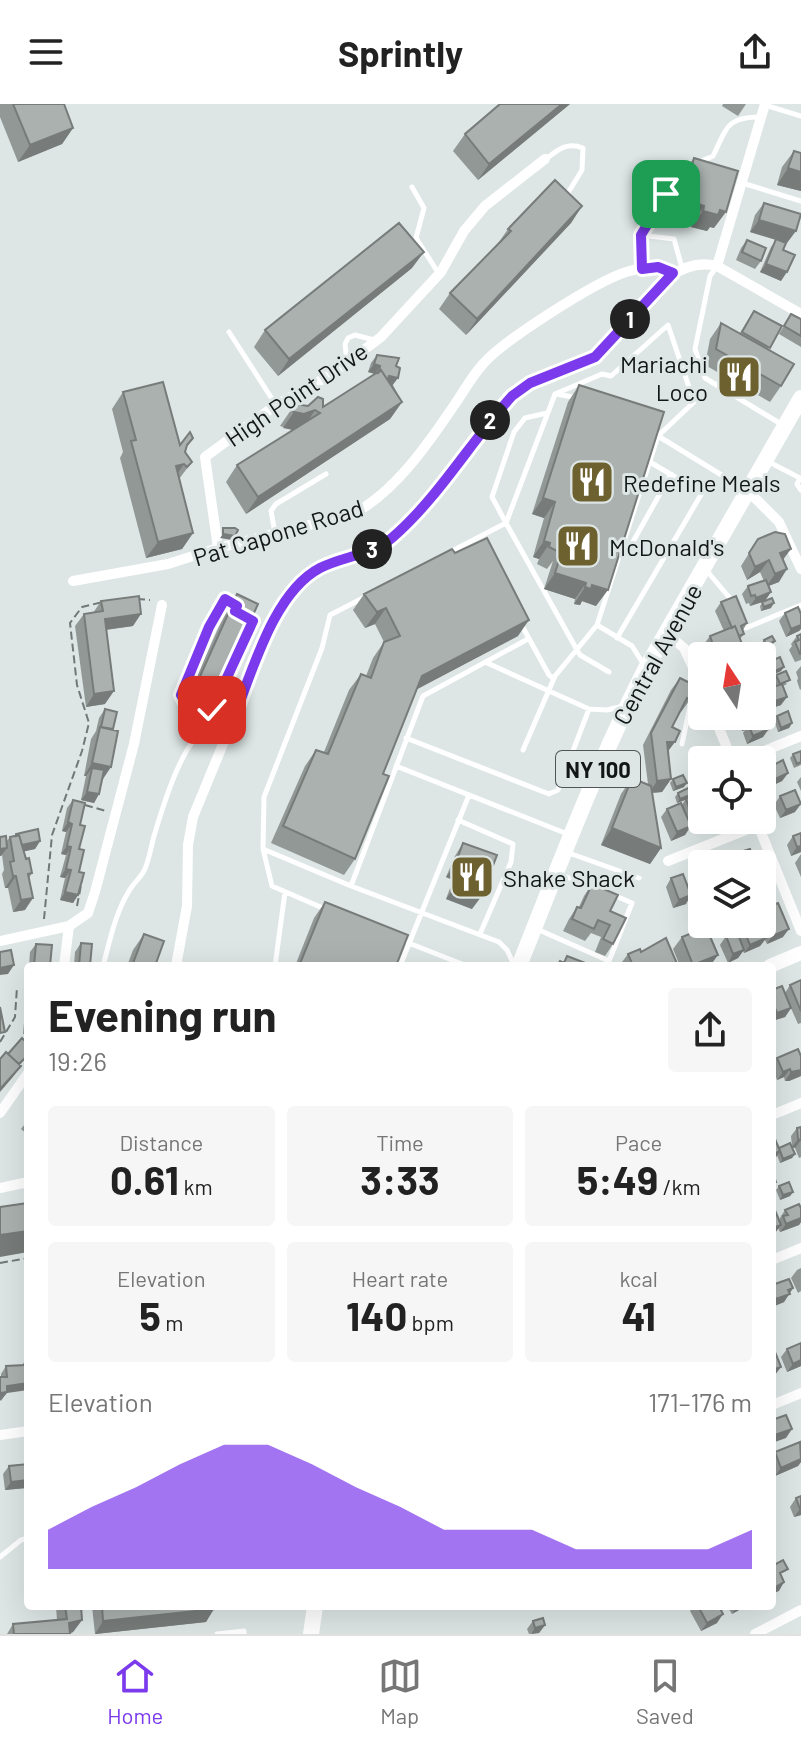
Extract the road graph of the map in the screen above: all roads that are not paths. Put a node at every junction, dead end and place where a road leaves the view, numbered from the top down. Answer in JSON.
{"nodes":[{"id":1,"x":765,"y":105,"type":"edge"},
{"id":2,"x":801,"y":116,"type":"edge"},
{"id":3,"x":760,"y":117,"type":"junction"},
{"id":4,"x":545,"y":159,"type":"joint"},
{"id":5,"x":741,"y":182,"type":"junction"},
{"id":6,"x":412,"y":187,"type":"dead end"},
{"id":7,"x":801,"y":201,"type":"edge"},
{"id":8,"x":561,"y":203,"type":"edge"},
{"id":9,"x":641,"y":235,"type":"junction"},
{"id":10,"x":717,"y":266,"type":"junction"},
{"id":11,"x":642,"y":269,"type":"junction"},
{"id":12,"x":677,"y":270,"type":"junction"},
{"id":13,"x":439,"y":274,"type":"junction"},
{"id":14,"x":801,"y":314,"type":"edge"},
{"id":15,"x":229,"y":332,"type":"dead end"},
{"id":16,"x":375,"y":341,"type":"junction"},
{"id":17,"x":347,"y":362,"type":"junction"},
{"id":18,"x":555,"y":394,"type":"junction"},
{"id":19,"x":585,"y":399,"type":"edge"},
{"id":20,"x":276,"y":405,"type":"junction"},
{"id":21,"x":799,"y":406,"type":"edge"},
{"id":22,"x":547,"y":413,"type":"junction"},
{"id":23,"x":785,"y":426,"type":"junction"},
{"id":24,"x":658,"y":436,"type":"junction"},
{"id":25,"x":765,"y":461,"type":"junction"},
{"id":26,"x":650,"y":462,"type":"junction"},
{"id":27,"x":326,"y":474,"type":"dead end"},
{"id":28,"x":671,"y":474,"type":"junction"},
{"id":29,"x":801,"y":477,"type":"edge"},
{"id":30,"x":801,"y":490,"type":"edge"},
{"id":31,"x":748,"y":491,"type":"junction"},
{"id":32,"x":506,"y":523,"type":"junction"},
{"id":33,"x":275,"y":534,"type":"junction"},
{"id":34,"x":218,"y":548,"type":"junction"},
{"id":35,"x":620,"y":553,"type":"junction"},
{"id":36,"x":438,"y":559,"type":"edge"},
{"id":37,"x":703,"y":568,"type":"junction"},
{"id":38,"x":801,"y":569,"type":"edge"},
{"id":39,"x":73,"y":581,"type":"dead end"},
{"id":40,"x":371,"y":594,"type":"edge"},
{"id":41,"x":162,"y":605,"type":"road end"},
{"id":42,"x":801,"y":605,"type":"edge"},
{"id":43,"x":516,"y":614,"type":"edge"},
{"id":44,"x":597,"y":625,"type":"junction"},
{"id":45,"x":666,"y":633,"type":"junction"},
{"id":46,"x":617,"y":638,"type":"junction"},
{"id":47,"x":528,"y":639,"type":"junction"},
{"id":48,"x":577,"y":650,"type":"junction"},
{"id":49,"x":688,"y":657,"type":"edge"},
{"id":50,"x":485,"y":662,"type":"junction"},
{"id":51,"x":646,"y":668,"type":"junction"},
{"id":52,"x":609,"y":672,"type":"dead end"},
{"id":53,"x":553,"y":678,"type":"junction"},
{"id":54,"x":549,"y":690,"type":"junction"},
{"id":55,"x":628,"y":704,"type":"junction"},
{"id":56,"x":589,"y":709,"type":"junction"},
{"id":57,"x":688,"y":716,"type":"edge"},
{"id":58,"x":231,"y":725,"type":"junction"},
{"id":59,"x":801,"y":736,"type":"edge"},
{"id":60,"x":406,"y":738,"type":"junction"},
{"id":61,"x":682,"y":744,"type":"edge"},
{"id":62,"x":776,"y":746,"type":"edge"},
{"id":63,"x":523,"y":750,"type":"dead end"},
{"id":64,"x":396,"y":766,"type":"junction"},
{"id":65,"x":469,"y":795,"type":"junction"},
{"id":66,"x":458,"y":820,"type":"junction"},
{"id":67,"x":730,"y":834,"type":"edge"},
{"id":68,"x":762,"y":834,"type":"edge"},
{"id":69,"x":568,"y":843,"type":"junction"},
{"id":70,"x":263,"y":849,"type":"junction"},
{"id":71,"x":668,"y":861,"type":"dead end"},
{"id":72,"x":556,"y":873,"type":"junction"},
{"id":73,"x":639,"y":878,"type":"dead end"},
{"id":74,"x":351,"y":886,"type":"junction"},
{"id":75,"x":285,"y":892,"type":"junction"},
{"id":76,"x":326,"y":909,"type":"edge"},
{"id":77,"x":422,"y":911,"type":"junction"},
{"id":78,"x":69,"y":926,"type":"junction"},
{"id":79,"x":534,"y":928,"type":"junction"},
{"id":80,"x":801,"y":931,"type":"edge"},
{"id":81,"x":480,"y":934,"type":"junction"},
{"id":82,"x":396,"y":937,"type":"edge"},
{"id":83,"x":0,"y":941,"type":"edge"},
{"id":84,"x":409,"y":943,"type":"junction"},
{"id":85,"x":801,"y":953,"type":"edge"},
{"id":86,"x":64,"y":962,"type":"edge"},
{"id":87,"x":104,"y":962,"type":"edge"},
{"id":88,"x":177,"y":962,"type":"edge"},
{"id":89,"x":276,"y":962,"type":"edge"},
{"id":90,"x":402,"y":962,"type":"edge"},
{"id":91,"x":457,"y":962,"type":"edge"},
{"id":92,"x":514,"y":962,"type":"edge"},
{"id":93,"x":518,"y":962,"type":"edge"},
{"id":94,"x":776,"y":963,"type":"edge"},
{"id":95,"x":24,"y":1079,"type":"edge"},
{"id":96,"x":801,"y":1103,"type":"edge"},
{"id":97,"x":0,"y":1113,"type":"edge"},
{"id":98,"x":776,"y":1113,"type":"edge"},
{"id":99,"x":24,"y":1183,"type":"edge"},
{"id":100,"x":0,"y":1188,"type":"edge"},
{"id":101,"x":801,"y":1248,"type":"edge"},
{"id":102,"x":776,"y":1258,"type":"edge"},
{"id":103,"x":801,"y":1394,"type":"edge"},
{"id":104,"x":776,"y":1403,"type":"edge"},
{"id":105,"x":24,"y":1432,"type":"edge"},
{"id":106,"x":0,"y":1435,"type":"edge"},
{"id":107,"x":24,"y":1539,"type":"edge"},
{"id":108,"x":0,"y":1557,"type":"edge"},
{"id":109,"x":314,"y":1610,"type":"edge"},
{"id":110,"x":801,"y":1610,"type":"edge"},
{"id":111,"x":217,"y":1634,"type":"edge"},
{"id":112,"x":244,"y":1634,"type":"edge"},
{"id":113,"x":311,"y":1634,"type":"edge"},
{"id":114,"x":755,"y":1634,"type":"edge"}],
"edges":[{"from":1,"to":2,"type":"lane"},
{"from":1,"to":3,"type":"street"},
{"from":3,"to":5,"type":"street"},
{"from":3,"to":9,"type":"lane"},
{"from":4,"to":8,"type":"lane"},
{"from":4,"to":13,"type":"street","name":"High Point Drive"},
{"from":5,"to":7,"type":"lane"},
{"from":5,"to":10,"type":"street"},
{"from":6,"to":13,"type":"lane"},
{"from":9,"to":11,"type":"lane"},
{"from":9,"to":12,"type":"lane"},
{"from":10,"to":12,"type":"street"},
{"from":10,"to":14,"type":"street"},
{"from":10,"to":23,"type":"lane"},
{"from":11,"to":12,"type":"street"},
{"from":11,"to":33,"type":"street","name":"Pat Capone Road"},
{"from":12,"to":58,"type":"street"},
{"from":13,"to":16,"type":"street","name":"High Point Drive"},
{"from":15,"to":20,"type":"lane"},
{"from":16,"to":17,"type":"street","name":"High Point Drive"},
{"from":16,"to":17,"type":"lane"},
{"from":17,"to":20,"type":"street","name":"High Point Drive"},
{"from":18,"to":19,"type":"lane"},
{"from":18,"to":22,"type":"lane"},
{"from":18,"to":24,"type":"lane"},
{"from":20,"to":34,"type":"street","name":"High Point Drive"},
{"from":21,"to":23,"type":"main road","name":"Central Avenue","number":"NY 100"},
{"from":22,"to":32,"type":"lane"},
{"from":22,"to":32,"type":"lane"},
{"from":23,"to":25,"type":"main road","name":"Central Avenue","number":"NY 100"},
{"from":24,"to":26,"type":"lane"},
{"from":24,"to":31,"type":"lane"},
{"from":25,"to":29,"type":"lane"},
{"from":25,"to":31,"type":"main road","name":"Central Avenue","number":"NY 100"},
{"from":26,"to":28,"type":"lane"},
{"from":26,"to":35,"type":"lane"},
{"from":27,"to":33,"type":"lane"},
{"from":28,"to":35,"type":"lane"},
{"from":28,"to":46,"type":"lane"},
{"from":29,"to":30,"type":"lane"},
{"from":31,"to":37,"type":"main road","name":"Central Avenue","number":"NY 100"},
{"from":31,"to":38,"type":"street"},
{"from":32,"to":36,"type":"lane"},
{"from":32,"to":48,"type":"lane"},
{"from":33,"to":34,"type":"street","name":"Pat Capone Road"},
{"from":34,"to":39,"type":"street","name":"Pat Capone Road"},
{"from":35,"to":44,"type":"lane"},
{"from":37,"to":42,"type":"lane"},
{"from":37,"to":45,"type":"main road","name":"Central Avenue","number":"NY 100"},
{"from":40,"to":70,"type":"lane"},
{"from":41,"to":78,"type":"street"},
{"from":43,"to":47,"type":"lane"},
{"from":44,"to":46,"type":"lane"},
{"from":44,"to":48,"type":"lane"},
{"from":45,"to":49,"type":"street"},
{"from":45,"to":51,"type":"main road","name":"Central Avenue","number":"NY 100"},
{"from":46,"to":51,"type":"lane"},
{"from":47,"to":50,"type":"lane"},
{"from":47,"to":53,"type":"lane"},
{"from":48,"to":52,"type":"lane"},
{"from":48,"to":53,"type":"lane"},
{"from":50,"to":54,"type":"lane"},
{"from":50,"to":60,"type":"lane"},
{"from":51,"to":55,"type":"main road","name":"Central Avenue","number":"NY 100"},
{"from":53,"to":54,"type":"lane"},
{"from":54,"to":56,"type":"lane"},
{"from":54,"to":63,"type":"lane"},
{"from":55,"to":56,"type":"lane"},
{"from":55,"to":69,"type":"main road","name":"Central Avenue","number":"NY 100"},
{"from":56,"to":60,"type":"lane"},
{"from":57,"to":61,"type":"lane"},
{"from":58,"to":87,"type":"lane"},
{"from":58,"to":88,"type":"street"},
{"from":59,"to":62,"type":"street"},
{"from":60,"to":64,"type":"lane"},
{"from":64,"to":65,"type":"lane"},
{"from":64,"to":74,"type":"lane"},
{"from":65,"to":66,"type":"lane"},
{"from":65,"to":69,"type":"lane"},
{"from":66,"to":77,"type":"lane"},
{"from":66,"to":81,"type":"lane"},
{"from":67,"to":71,"type":"street"},
{"from":68,"to":80,"type":"street"},
{"from":69,"to":72,"type":"main road","name":"Central Avenue","number":"NY 100"},
{"from":69,"to":73,"type":"lane"},
{"from":70,"to":74,"type":"lane"},
{"from":70,"to":75,"type":"lane"},
{"from":72,"to":79,"type":"main road","name":"Central Avenue","number":"NY 100"},
{"from":72,"to":79,"type":"lane"},
{"from":74,"to":77,"type":"lane"},
{"from":75,"to":76,"type":"lane"},
{"from":75,"to":89,"type":"lane"},
{"from":77,"to":81,"type":"lane"},
{"from":77,"to":84,"type":"lane"},
{"from":78,"to":83,"type":"street"},
{"from":78,"to":86,"type":"street"},
{"from":79,"to":93,"type":"main road","name":"Central Avenue","number":"NY 100"},
{"from":81,"to":92,"type":"lane"},
{"from":82,"to":84,"type":"lane"},
{"from":84,"to":90,"type":"lane"},
{"from":84,"to":91,"type":"lane"},
{"from":85,"to":94,"type":"street"},
{"from":95,"to":97,"type":"street"},
{"from":96,"to":98,"type":"street"},
{"from":99,"to":100,"type":"street"},
{"from":101,"to":102,"type":"street"},
{"from":103,"to":104,"type":"street"},
{"from":105,"to":106,"type":"street"},
{"from":107,"to":108,"type":"lane"},
{"from":109,"to":113,"type":"main road"},
{"from":110,"to":114,"type":"street"},
{"from":111,"to":112,"type":"lane"}]}
